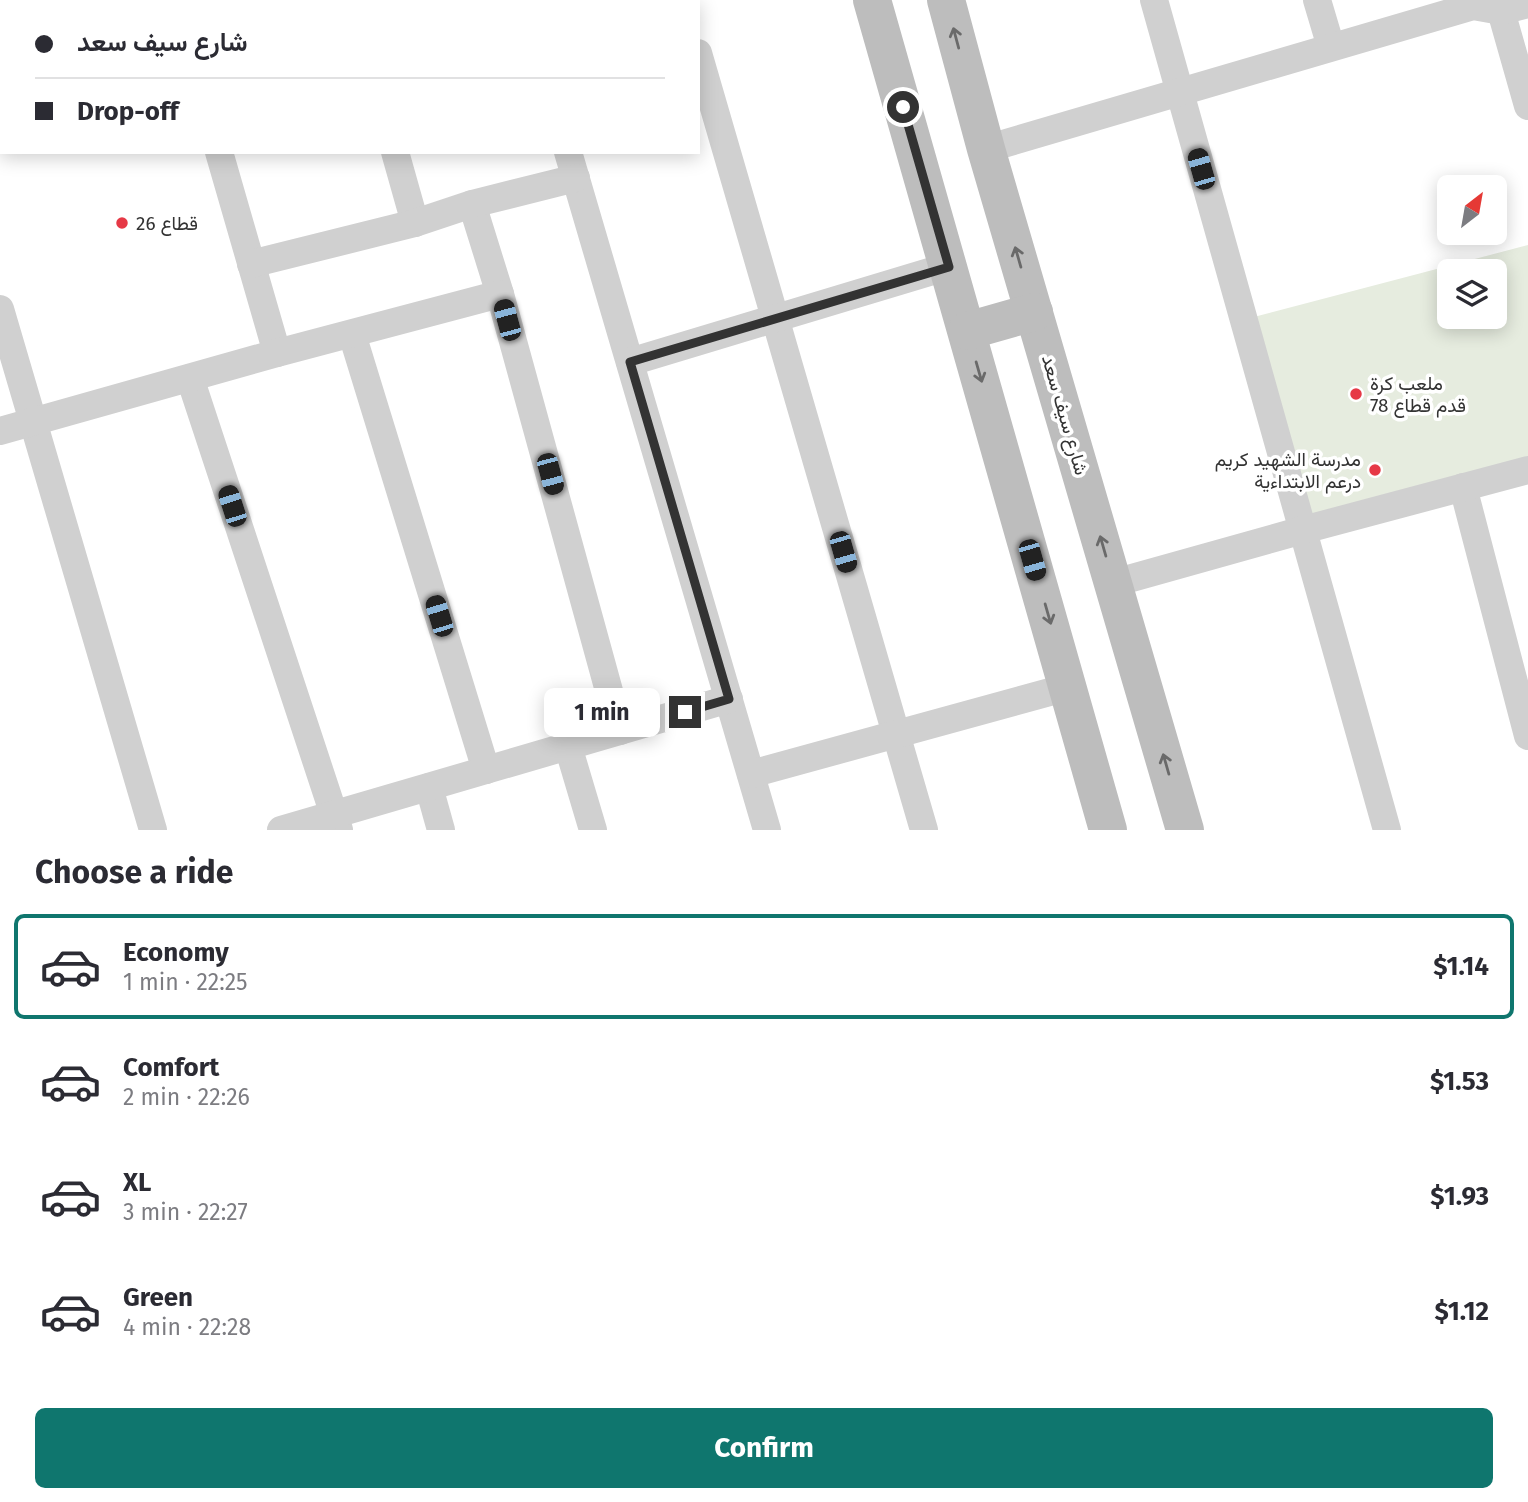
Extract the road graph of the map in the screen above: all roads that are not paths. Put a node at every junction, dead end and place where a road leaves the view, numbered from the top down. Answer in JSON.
{"nodes":[{"id":1,"x":872,"y":0,"type":"edge"},
{"id":2,"x":946,"y":0,"type":"edge"},
{"id":3,"x":1154,"y":0,"type":"edge"},
{"id":4,"x":1317,"y":0,"type":"edge"},
{"id":5,"x":1472,"y":3,"type":"edge"},
{"id":6,"x":1528,"y":4,"type":"edge"},
{"id":7,"x":1501,"y":11,"type":"junction"},
{"id":8,"x":1331,"y":47,"type":"junction"},
{"id":9,"x":700,"y":60,"type":"edge"},
{"id":10,"x":1180,"y":92,"type":"junction"},
{"id":11,"x":1528,"y":106,"type":"edge"},
{"id":12,"x":986,"y":149,"type":"junction"},
{"id":13,"x":220,"y":154,"type":"edge"},
{"id":14,"x":396,"y":154,"type":"edge"},
{"id":15,"x":572,"y":165,"type":"edge"},
{"id":16,"x":472,"y":204,"type":"junction"},
{"id":17,"x":415,"y":223,"type":"junction"},
{"id":18,"x":251,"y":264,"type":"junction"},
{"id":19,"x":949,"y":267,"type":"junction"},
{"id":20,"x":500,"y":294,"type":"junction"},
{"id":21,"x":0,"y":309,"type":"edge"},
{"id":22,"x":1034,"y":312,"type":"junction"},
{"id":23,"x":775,"y":318,"type":"junction"},
{"id":24,"x":967,"y":331,"type":"junction"},
{"id":25,"x":352,"y":334,"type":"junction"},
{"id":26,"x":277,"y":353,"type":"junction"},
{"id":27,"x":630,"y":362,"type":"junction"},
{"id":28,"x":190,"y":377,"type":"junction"},
{"id":29,"x":33,"y":422,"type":"junction"},
{"id":30,"x":0,"y":432,"type":"edge"},
{"id":31,"x":1528,"y":470,"type":"edge"},
{"id":32,"x":1463,"y":487,"type":"junction"},
{"id":33,"x":1303,"y":530,"type":"junction"},
{"id":34,"x":1114,"y":583,"type":"junction"},
{"id":35,"x":1068,"y":687,"type":"junction"},
{"id":36,"x":729,"y":699,"type":"junction"},
{"id":37,"x":620,"y":730,"type":"junction"},
{"id":38,"x":896,"y":734,"type":"junction"},
{"id":39,"x":1528,"y":736,"type":"edge"},
{"id":40,"x":568,"y":746,"type":"junction"},
{"id":41,"x":486,"y":770,"type":"junction"},
{"id":42,"x":751,"y":774,"type":"junction"},
{"id":43,"x":429,"y":787,"type":"junction"},
{"id":44,"x":337,"y":822,"type":"edge"},
{"id":45,"x":153,"y":830,"type":"edge"},
{"id":46,"x":281,"y":830,"type":"edge"},
{"id":47,"x":441,"y":830,"type":"edge"},
{"id":48,"x":593,"y":830,"type":"edge"},
{"id":49,"x":767,"y":830,"type":"edge"},
{"id":50,"x":924,"y":830,"type":"edge"},
{"id":51,"x":1108,"y":830,"type":"edge"},
{"id":52,"x":1185,"y":830,"type":"edge"},
{"id":53,"x":1387,"y":830,"type":"edge"}],
"edges":[{"from":1,"to":19,"type":"street"},
{"from":12,"to":2,"type":"street","name":"شارع سيف سعد","one_way":true},
{"from":3,"to":10,"type":"street"},
{"from":4,"to":8,"type":"street"},
{"from":5,"to":7,"type":"street"},
{"from":5,"to":8,"type":"street"},
{"from":6,"to":7,"type":"street"},
{"from":7,"to":11,"type":"street"},
{"from":8,"to":10,"type":"street"},
{"from":9,"to":23,"type":"street"},
{"from":10,"to":12,"type":"street"},
{"from":10,"to":33,"type":"street"},
{"from":22,"to":12,"type":"street","name":"شارع سيف سعد","one_way":true},
{"from":13,"to":18,"type":"street"},
{"from":14,"to":17,"type":"street"},
{"from":15,"to":16,"type":"street"},
{"from":15,"to":27,"type":"street"},
{"from":16,"to":17,"type":"street"},
{"from":16,"to":20,"type":"street"},
{"from":17,"to":18,"type":"street"},
{"from":18,"to":26,"type":"street"},
{"from":19,"to":23,"type":"street"},
{"from":19,"to":24,"type":"street"},
{"from":20,"to":25,"type":"street"},
{"from":20,"to":37,"type":"street"},
{"from":21,"to":29,"type":"street"},
{"from":22,"to":24,"type":"street"},
{"from":34,"to":22,"type":"street","name":"شارع سيف سعد","one_way":true},
{"from":23,"to":27,"type":"street"},
{"from":23,"to":38,"type":"street"},
{"from":24,"to":35,"type":"street","one_way":true},
{"from":25,"to":26,"type":"street"},
{"from":25,"to":41,"type":"street"},
{"from":26,"to":28,"type":"street"},
{"from":27,"to":36,"type":"street"},
{"from":28,"to":29,"type":"street"},
{"from":28,"to":44,"type":"street"},
{"from":29,"to":30,"type":"street"},
{"from":29,"to":45,"type":"street"},
{"from":31,"to":32,"type":"street"},
{"from":32,"to":33,"type":"street"},
{"from":32,"to":39,"type":"street"},
{"from":33,"to":34,"type":"street"},
{"from":33,"to":53,"type":"street"},
{"from":52,"to":34,"type":"street","name":"شارع سيف سعد","one_way":true},
{"from":35,"to":38,"type":"street"},
{"from":35,"to":51,"type":"street"},
{"from":36,"to":37,"type":"street"},
{"from":36,"to":42,"type":"street"},
{"from":37,"to":40,"type":"street"},
{"from":38,"to":42,"type":"street"},
{"from":38,"to":50,"type":"street"},
{"from":40,"to":41,"type":"street"},
{"from":40,"to":48,"type":"street"},
{"from":41,"to":43,"type":"street"},
{"from":42,"to":49,"type":"street"},
{"from":43,"to":44,"type":"street"},
{"from":43,"to":47,"type":"street"},
{"from":44,"to":46,"type":"street"}]}
